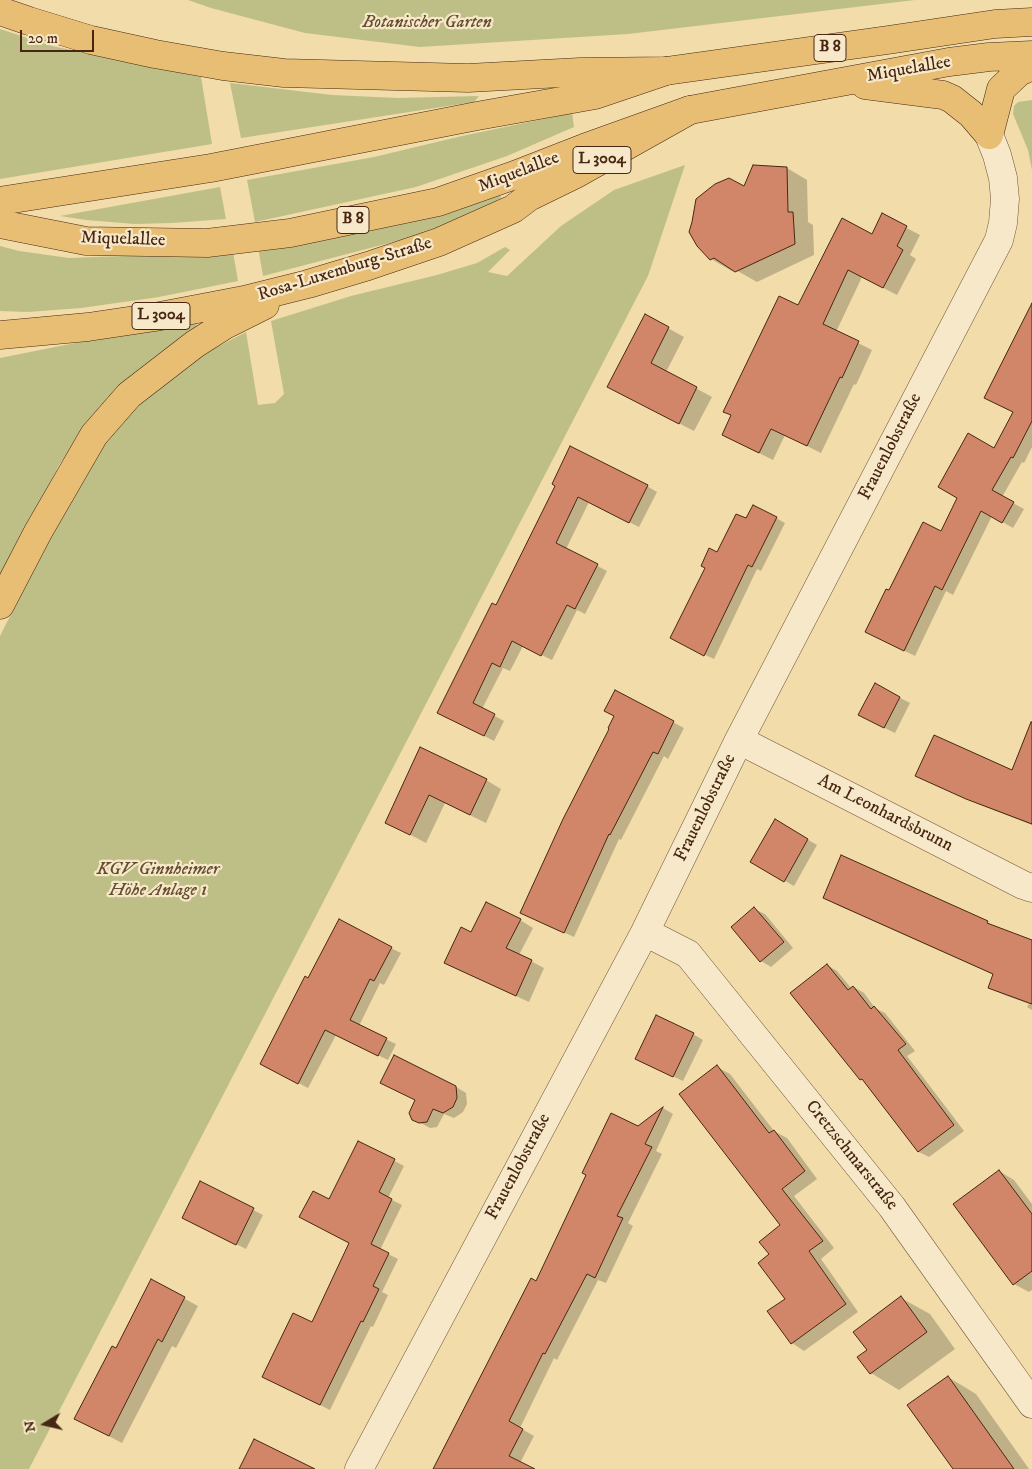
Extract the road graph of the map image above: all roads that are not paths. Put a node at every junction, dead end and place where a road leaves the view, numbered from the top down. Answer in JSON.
{"nodes":[{"id":1,"x":0,"y":11,"type":"edge"},
{"id":2,"x":1032,"y":22,"type":"edge"},
{"id":3,"x":1032,"y":55,"type":"edge"},
{"id":4,"x":1032,"y":66,"type":"edge"},
{"id":5,"x":666,"y":71,"type":"junction"},
{"id":6,"x":839,"y":82,"type":"junction"},
{"id":7,"x":690,"y":110,"type":"junction"},
{"id":8,"x":989,"y":135,"type":"junction"},
{"id":9,"x":0,"y":201,"type":"edge"},
{"id":10,"x":0,"y":224,"type":"edge"},
{"id":11,"x":308,"y":284,"type":"junction"},
{"id":12,"x":6,"y":335,"type":"edge"},
{"id":13,"x":0,"y":605,"type":"edge"},
{"id":14,"x":739,"y":740,"type":"junction"},
{"id":15,"x":1032,"y":888,"type":"edge"},
{"id":16,"x":646,"y":932,"type":"junction"},
{"id":17,"x":1032,"y":1404,"type":"edge"},
{"id":18,"x":358,"y":1469,"type":"edge"}],
"edges":[{"from":1,"to":5,"type":"main road","name":"Miquelallee","number":"B 8"},
{"from":2,"to":5,"type":"main road","name":"Miquelallee","number":"B 8"},
{"from":3,"to":6,"type":"main road","name":"Miquelallee","number":"B 8"},
{"from":4,"to":8,"type":"main road"},
{"from":5,"to":9,"type":"main road"},
{"from":6,"to":7,"type":"main road","name":"Miquelallee","number":"B 8"},
{"from":6,"to":8,"type":"main road"},
{"from":7,"to":10,"type":"main road","name":"Miquelallee","number":"B 8"},
{"from":7,"to":11,"type":"main road","name":"Rosa-Luxemburg-Straße","number":"L 3004"},
{"from":8,"to":14,"type":"street","name":"Frauenlobstraße"},
{"from":11,"to":12,"type":"main road","name":"Rosa-Luxemburg-Straße","number":"L 3004"},
{"from":11,"to":13,"type":"main road"},
{"from":14,"to":15,"type":"street","name":"Am Leonhardsbrunn"},
{"from":14,"to":16,"type":"street","name":"Frauenlobstraße"},
{"from":16,"to":17,"type":"street","name":"Cretzschmarstraße"},
{"from":16,"to":18,"type":"street","name":"Frauenlobstraße"}]}
